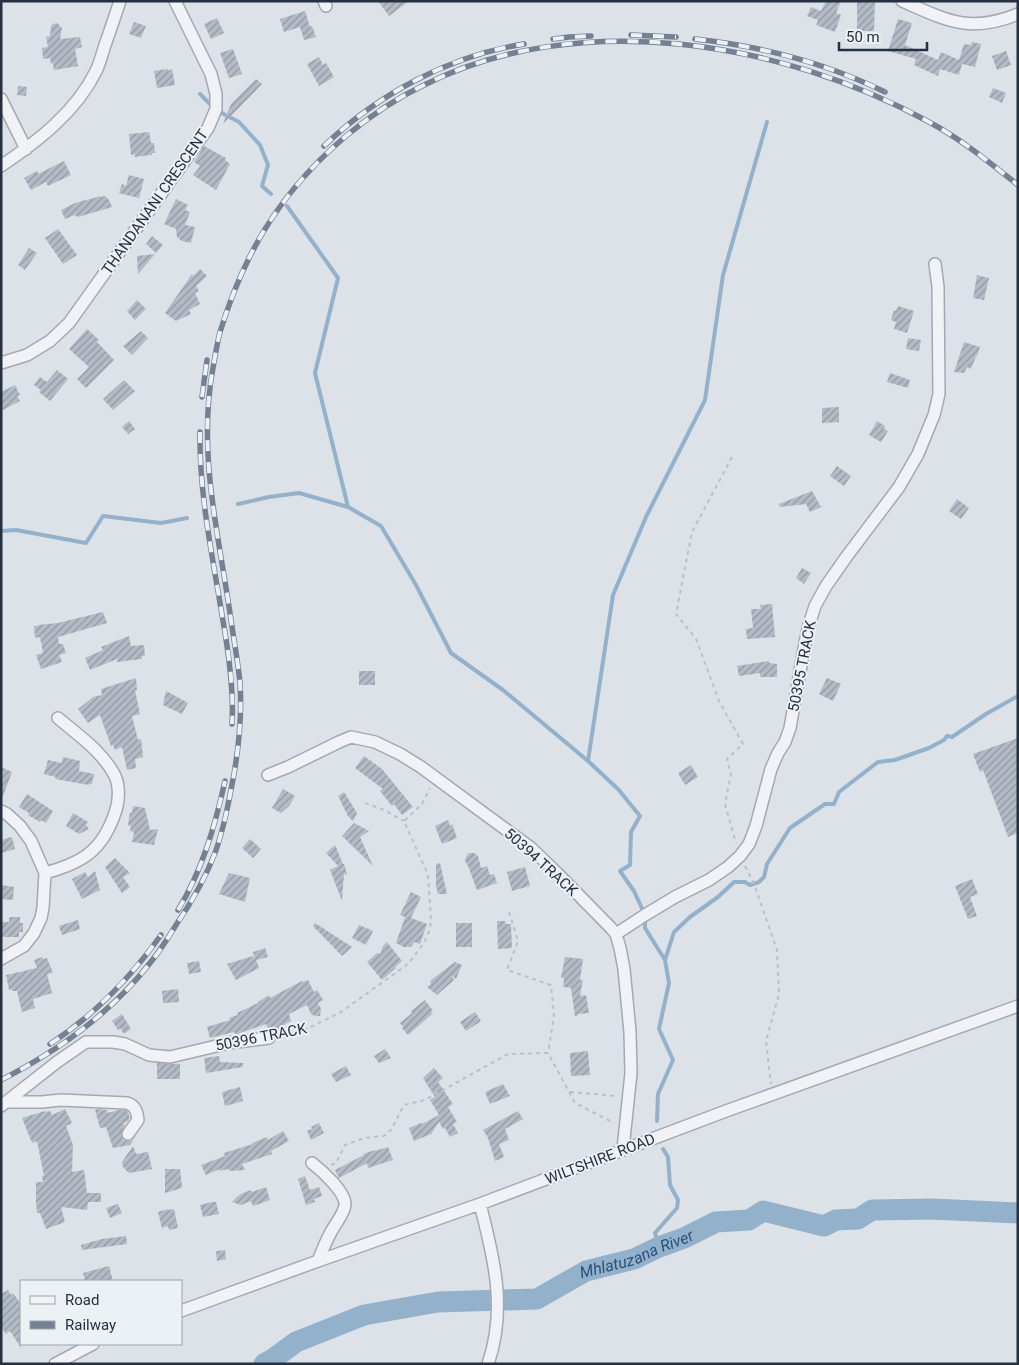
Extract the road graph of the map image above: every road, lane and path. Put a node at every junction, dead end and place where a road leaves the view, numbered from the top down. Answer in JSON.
{"nodes":[{"id":1,"x":120,"y":1,"type":"edge"},
{"id":2,"x":176,"y":1,"type":"edge"},
{"id":3,"x":902,"y":1,"type":"edge"},
{"id":4,"x":1018,"y":14,"type":"edge"},
{"id":5,"x":1,"y":99,"type":"edge"},
{"id":6,"x":26,"y":149,"type":"junction"},
{"id":7,"x":1,"y":166,"type":"edge"},
{"id":8,"x":935,"y":264,"type":"dead end"},
{"id":9,"x":1,"y":363,"type":"edge"},
{"id":10,"x":732,"y":456,"type":"dead end"},
{"id":11,"x":58,"y":718,"type":"dead end"},
{"id":12,"x":268,"y":774,"type":"dead end"},
{"id":13,"x":434,"y":776,"type":"junction"},
{"id":14,"x":365,"y":803,"type":"dead end"},
{"id":15,"x":1,"y":811,"type":"edge"},
{"id":16,"x":404,"y":821,"type":"junction"},
{"id":17,"x":740,"y":856,"type":"junction"},
{"id":18,"x":45,"y":873,"type":"junction"},
{"id":19,"x":509,"y":912,"type":"dead end"},
{"id":20,"x":616,"y":934,"type":"junction"},
{"id":21,"x":1,"y":959,"type":"edge"},
{"id":22,"x":1018,"y":1006,"type":"edge"},
{"id":23,"x":269,"y":1038,"type":"joint"},
{"id":24,"x":548,"y":1053,"type":"junction"},
{"id":25,"x":569,"y":1092,"type":"junction"},
{"id":26,"x":772,"y":1094,"type":"junction"},
{"id":27,"x":630,"y":1096,"type":"junction"},
{"id":28,"x":4,"y":1104,"type":"edge"},
{"id":29,"x":618,"y":1125,"type":"dead end"},
{"id":30,"x":128,"y":1134,"type":"dead end"},
{"id":31,"x":623,"y":1149,"type":"junction"},
{"id":32,"x":316,"y":1167,"type":"joint"},
{"id":33,"x":480,"y":1204,"type":"junction"},
{"id":34,"x":318,"y":1261,"type":"junction"},
{"id":35,"x":182,"y":1310,"type":"edge"},
{"id":36,"x":92,"y":1345,"type":"edge"},
{"id":37,"x":55,"y":1364,"type":"edge"},
{"id":38,"x":488,"y":1364,"type":"edge"}],
"edges":[{"from":1,"to":6,"type":"street"},
{"from":2,"to":9,"type":"street","name":"THANDANANI CRESCENT"},
{"from":3,"to":4,"type":"street"},
{"from":5,"to":6,"type":"street"},
{"from":6,"to":7,"type":"street"},
{"from":8,"to":17,"type":"street","name":"50395 TRACK"},
{"from":10,"to":17,"type":"path"},
{"from":11,"to":18,"type":"street"},
{"from":12,"to":13,"type":"street","name":"50394 TRACK"},
{"from":13,"to":16,"type":"path"},
{"from":13,"to":20,"type":"street","name":"50394 TRACK"},
{"from":14,"to":16,"type":"path"},
{"from":15,"to":18,"type":"street"},
{"from":16,"to":23,"type":"path","name":"50396 TRACK"},
{"from":17,"to":20,"type":"street","name":"50395 TRACK"},
{"from":17,"to":26,"type":"path"},
{"from":18,"to":21,"type":"street"},
{"from":19,"to":24,"type":"path"},
{"from":20,"to":27,"type":"street"},
{"from":22,"to":26,"type":"street","name":"WILTSHIRE ROAD"},
{"from":23,"to":28,"type":"street","name":"50396 TRACK"},
{"from":24,"to":25,"type":"path"},
{"from":24,"to":32,"type":"path"},
{"from":25,"to":27,"type":"path"},
{"from":25,"to":29,"type":"path"},
{"from":26,"to":31,"type":"street","name":"WILTSHIRE ROAD"},
{"from":27,"to":31,"type":"street"},
{"from":28,"to":30,"type":"street"},
{"from":31,"to":33,"type":"street","name":"WILTSHIRE ROAD"},
{"from":32,"to":34,"type":"street"},
{"from":33,"to":34,"type":"street","name":"WILTSHIRE ROAD"},
{"from":33,"to":38,"type":"street"},
{"from":34,"to":35,"type":"street","name":"WILTSHIRE ROAD"},
{"from":36,"to":37,"type":"street"}]}
